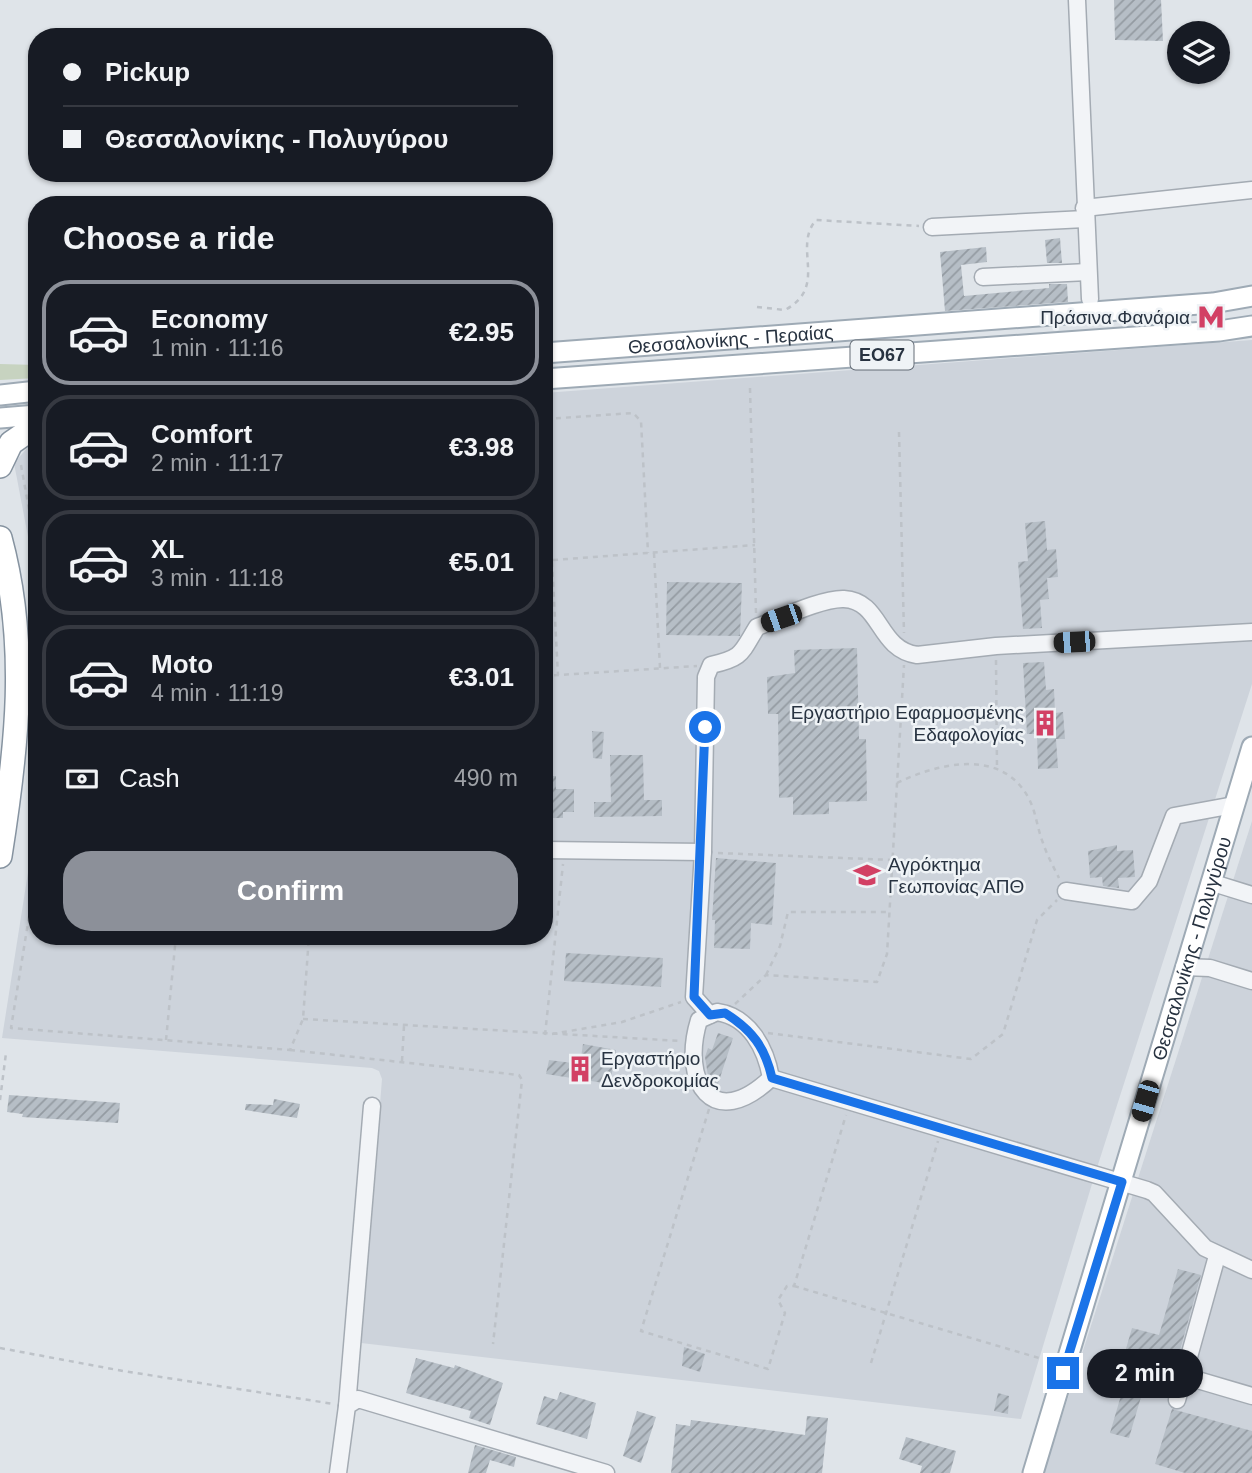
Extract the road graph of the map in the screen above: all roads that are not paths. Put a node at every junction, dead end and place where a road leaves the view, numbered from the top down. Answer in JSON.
{"nodes":[{"id":1,"x":1077,"y":0,"type":"edge"},
{"id":2,"x":1252,"y":190,"type":"edge"},
{"id":3,"x":1084,"y":214,"type":"junction"},
{"id":4,"x":932,"y":227,"type":"road end"},
{"id":5,"x":1088,"y":272,"type":"junction"},
{"id":6,"x":983,"y":277,"type":"dead end"},
{"id":7,"x":1252,"y":296,"type":"edge"},
{"id":8,"x":1090,"y":299,"type":"dead end"},
{"id":9,"x":1252,"y":326,"type":"edge"},
{"id":10,"x":553,"y":352,"type":"edge"},
{"id":11,"x":553,"y":378,"type":"edge"},
{"id":12,"x":0,"y":388,"type":"edge"},
{"id":13,"x":28,"y":392,"type":"edge"},
{"id":14,"x":28,"y":392,"type":"edge"},
{"id":15,"x":0,"y":395,"type":"edge"},
{"id":16,"x":28,"y":416,"type":"edge"},
{"id":17,"x":0,"y":418,"type":"edge"},
{"id":18,"x":28,"y":431,"type":"edge"},
{"id":19,"x":10,"y":463,"type":"edge"},
{"id":20,"x":0,"y":538,"type":"edge"},
{"id":21,"x":1252,"y":632,"type":"edge"},
{"id":22,"x":1252,"y":747,"type":"edge"},
{"id":23,"x":1234,"y":805,"type":"junction"},
{"id":24,"x":553,"y":850,"type":"edge"},
{"id":25,"x":703,"y":852,"type":"junction"},
{"id":26,"x":0,"y":856,"type":"edge"},
{"id":27,"x":1210,"y":882,"type":"junction"},
{"id":28,"x":1066,"y":891,"type":"road end"},
{"id":29,"x":1252,"y":895,"type":"edge"},
{"id":30,"x":1184,"y":967,"type":"junction"},
{"id":31,"x":1252,"y":981,"type":"edge"},
{"id":32,"x":717,"y":1014,"type":"junction"},
{"id":33,"x":772,"y":1078,"type":"junction"},
{"id":34,"x":372,"y":1106,"type":"dead end"},
{"id":35,"x":1122,"y":1182,"type":"junction"},
{"id":36,"x":1217,"y":1256,"type":"junction"},
{"id":37,"x":1252,"y":1270,"type":"edge"},
{"id":38,"x":1184,"y":1376,"type":"junction"},
{"id":39,"x":1252,"y":1396,"type":"edge"},
{"id":40,"x":1177,"y":1400,"type":"dead end"},
{"id":41,"x":347,"y":1406,"type":"junction"},
{"id":42,"x":338,"y":1473,"type":"edge"},
{"id":43,"x":606,"y":1473,"type":"edge"},
{"id":44,"x":1033,"y":1473,"type":"edge"}],
"edges":[{"from":1,"to":3,"type":"street"},
{"from":2,"to":3,"type":"street"},
{"from":3,"to":4,"type":"street"},
{"from":3,"to":5,"type":"street"},
{"from":5,"to":6,"type":"street"},
{"from":5,"to":8,"type":"street"},
{"from":7,"to":10,"type":"main road","name":"Θεσσαλονίκης - Περαίας","number":"ΕΟ67"},
{"from":9,"to":11,"type":"main road","name":"Θεσσαλονίκης - Περαίας","number":"ΕΟ67"},
{"from":12,"to":13,"type":"main road"},
{"from":14,"to":15,"type":"main road"},
{"from":16,"to":17,"type":"main road"},
{"from":18,"to":19,"type":"highway"},
{"from":20,"to":26,"type":"highway"},
{"from":21,"to":25,"type":"street"},
{"from":22,"to":23,"type":"main road","name":"Θεσσαλονίκης - Πολυγύρου"},
{"from":23,"to":27,"type":"main road","name":"Θεσσαλονίκης - Πολυγύρου"},
{"from":23,"to":28,"type":"street"},
{"from":24,"to":25,"type":"street"},
{"from":25,"to":32,"type":"street"},
{"from":27,"to":29,"type":"street"},
{"from":27,"to":30,"type":"main road","name":"Θεσσαλονίκης - Πολυγύρου"},
{"from":30,"to":31,"type":"street"},
{"from":30,"to":35,"type":"main road","name":"Θεσσαλονίκης - Πολυγύρου"},
{"from":32,"to":33,"type":"street"},
{"from":32,"to":33,"type":"street"},
{"from":33,"to":35,"type":"street"},
{"from":34,"to":41,"type":"street"},
{"from":35,"to":36,"type":"street"},
{"from":35,"to":44,"type":"main road","name":"Θεσσαλονίκης - Πολυγύρου"},
{"from":36,"to":37,"type":"street"},
{"from":36,"to":38,"type":"street"},
{"from":38,"to":39,"type":"street"},
{"from":38,"to":40,"type":"street"},
{"from":41,"to":42,"type":"street"},
{"from":41,"to":43,"type":"street"}]}
